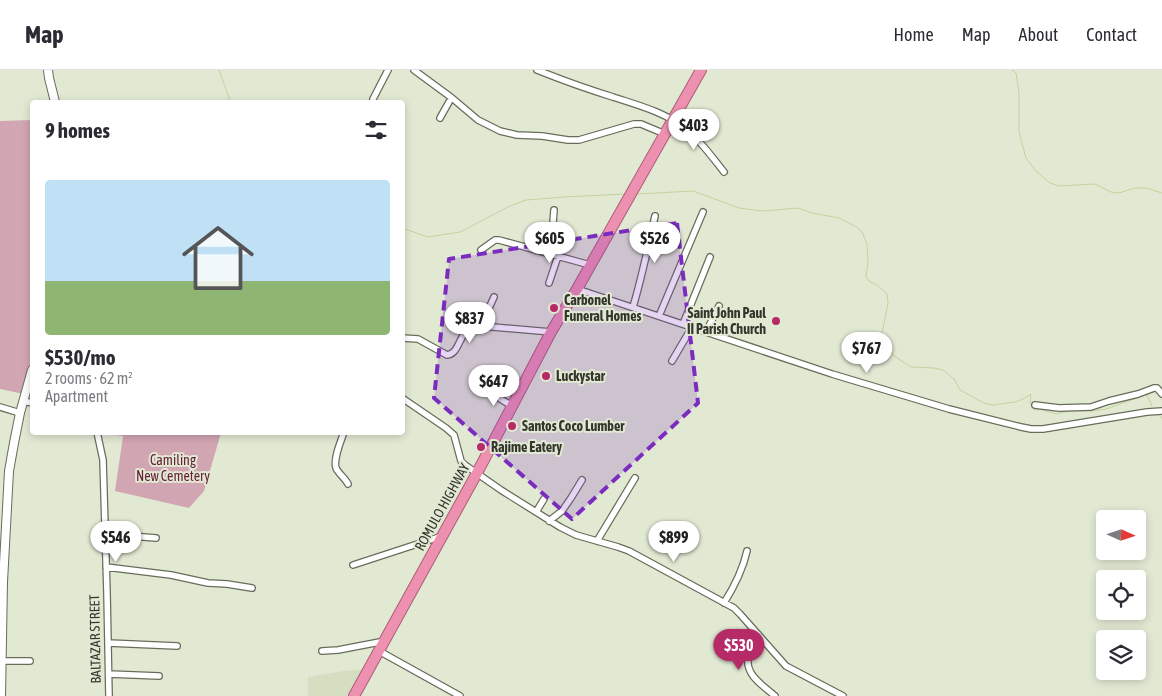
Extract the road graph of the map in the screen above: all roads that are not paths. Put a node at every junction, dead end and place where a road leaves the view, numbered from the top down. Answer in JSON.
{"nodes":[{"id":1,"x":48,"y":70,"type":"edge"},
{"id":2,"x":388,"y":70,"type":"edge"},
{"id":3,"x":414,"y":70,"type":"edge"},
{"id":4,"x":537,"y":70,"type":"edge"},
{"id":5,"x":701,"y":70,"type":"edge"},
{"id":6,"x":373,"y":99,"type":"dead end"},
{"id":7,"x":54,"y":100,"type":"edge"},
{"id":8,"x":450,"y":100,"type":"junction"},
{"id":9,"x":440,"y":118,"type":"dead end"},
{"id":10,"x":673,"y":120,"type":"junction"},
{"id":11,"x":665,"y":134,"type":"junction"},
{"id":12,"x":724,"y":172,"type":"dead end"},
{"id":13,"x":554,"y":210,"type":"dead end"},
{"id":14,"x":703,"y":212,"type":"dead end"},
{"id":15,"x":655,"y":216,"type":"dead end"},
{"id":16,"x":481,"y":250,"type":"dead end"},
{"id":17,"x":547,"y":253,"type":"junction"},
{"id":18,"x":558,"y":256,"type":"junction"},
{"id":19,"x":710,"y":257,"type":"dead end"},
{"id":20,"x":590,"y":265,"type":"junction"},
{"id":21,"x":549,"y":283,"type":"dead end"},
{"id":22,"x":577,"y":289,"type":"junction"},
{"id":23,"x":494,"y":297,"type":"dead end"},
{"id":24,"x":719,"y":306,"type":"dead end"},
{"id":25,"x":634,"y":308,"type":"junction"},
{"id":26,"x":659,"y":316,"type":"junction"},
{"id":27,"x":683,"y":324,"type":"junction"},
{"id":28,"x":480,"y":326,"type":"junction"},
{"id":29,"x":692,"y":327,"type":"junction"},
{"id":30,"x":551,"y":332,"type":"junction"},
{"id":31,"x":706,"y":332,"type":"junction"},
{"id":32,"x":405,"y":338,"type":"edge"},
{"id":33,"x":672,"y":361,"type":"dead end"},
{"id":34,"x":30,"y":378,"type":"edge"},
{"id":35,"x":486,"y":390,"type":"dead end"},
{"id":36,"x":1162,"y":394,"type":"edge"},
{"id":37,"x":405,"y":400,"type":"edge"},
{"id":38,"x":24,"y":401,"type":"junction"},
{"id":39,"x":30,"y":402,"type":"edge"},
{"id":40,"x":1035,"y":405,"type":"dead end"},
{"id":41,"x":512,"y":406,"type":"junction"},
{"id":42,"x":0,"y":407,"type":"edge"},
{"id":43,"x":1162,"y":410,"type":"edge"},
{"id":44,"x":20,"y":413,"type":"junction"},
{"id":45,"x":99,"y":435,"type":"edge"},
{"id":46,"x":343,"y":435,"type":"edge"},
{"id":47,"x":477,"y":473,"type":"junction"},
{"id":48,"x":634,"y":478,"type":"dead end"},
{"id":49,"x":582,"y":480,"type":"dead end"},
{"id":50,"x":348,"y":484,"type":"dead end"},
{"id":51,"x":4,"y":494,"type":"edge"},
{"id":52,"x":544,"y":499,"type":"dead end"},
{"id":53,"x":536,"y":512,"type":"junction"},
{"id":54,"x":549,"y":521,"type":"junction"},
{"id":55,"x":104,"y":536,"type":"junction"},
{"id":56,"x":442,"y":536,"type":"junction"},
{"id":57,"x":156,"y":538,"type":"dead end"},
{"id":58,"x":597,"y":541,"type":"junction"},
{"id":59,"x":747,"y":551,"type":"dead end"},
{"id":60,"x":353,"y":565,"type":"dead end"},
{"id":61,"x":106,"y":567,"type":"junction"},
{"id":62,"x":252,"y":588,"type":"dead end"},
{"id":63,"x":724,"y":602,"type":"junction"},
{"id":64,"x":758,"y":634,"type":"junction"},
{"id":65,"x":385,"y":641,"type":"junction"},
{"id":66,"x":108,"y":643,"type":"junction"},
{"id":67,"x":177,"y":646,"type":"dead end"},
{"id":68,"x":322,"y":651,"type":"dead end"},
{"id":69,"x":379,"y":651,"type":"junction"},
{"id":70,"x":1,"y":661,"type":"edge"},
{"id":71,"x":30,"y":661,"type":"dead end"},
{"id":72,"x":108,"y":674,"type":"junction"},
{"id":73,"x":159,"y":676,"type":"dead end"},
{"id":74,"x":831,"y":693,"type":"edge"},
{"id":75,"x":1,"y":696,"type":"edge"},
{"id":76,"x":109,"y":696,"type":"edge"},
{"id":77,"x":354,"y":696,"type":"edge"},
{"id":78,"x":460,"y":696,"type":"edge"},
{"id":79,"x":774,"y":696,"type":"edge"},
{"id":80,"x":843,"y":696,"type":"edge"}],
"edges":[{"from":1,"to":7,"type":"street"},
{"from":2,"to":6,"type":"street"},
{"from":3,"to":8,"type":"street"},
{"from":4,"to":10,"type":"street"},
{"from":5,"to":10,"type":"highway","name":"ROMULO HIGHWAY"},
{"from":8,"to":9,"type":"street"},
{"from":8,"to":11,"type":"street"},
{"from":10,"to":11,"type":"highway","name":"ROMULO HIGHWAY"},
{"from":10,"to":12,"type":"street"},
{"from":11,"to":20,"type":"highway","name":"ROMULO HIGHWAY"},
{"from":13,"to":17,"type":"street"},
{"from":14,"to":26,"type":"street"},
{"from":15,"to":25,"type":"street"},
{"from":16,"to":17,"type":"street"},
{"from":17,"to":18,"type":"street"},
{"from":18,"to":20,"type":"street"},
{"from":18,"to":21,"type":"street"},
{"from":19,"to":27,"type":"street"},
{"from":20,"to":22,"type":"highway","name":"ROMULO HIGHWAY"},
{"from":22,"to":25,"type":"street"},
{"from":22,"to":30,"type":"highway","name":"ROMULO HIGHWAY"},
{"from":23,"to":28,"type":"street"},
{"from":24,"to":31,"type":"street"},
{"from":25,"to":26,"type":"street"},
{"from":26,"to":27,"type":"street"},
{"from":27,"to":29,"type":"street"},
{"from":28,"to":30,"type":"street"},
{"from":28,"to":32,"type":"street"},
{"from":29,"to":31,"type":"street"},
{"from":29,"to":33,"type":"street"},
{"from":30,"to":41,"type":"highway","name":"ROMULO HIGHWAY"},
{"from":31,"to":43,"type":"street"},
{"from":34,"to":38,"type":"street"},
{"from":35,"to":41,"type":"street"},
{"from":36,"to":40,"type":"street"},
{"from":37,"to":47,"type":"street"},
{"from":38,"to":39,"type":"street"},
{"from":38,"to":44,"type":"street"},
{"from":41,"to":47,"type":"highway","name":"ROMULO HIGHWAY"},
{"from":42,"to":44,"type":"street"},
{"from":44,"to":51,"type":"street"},
{"from":45,"to":55,"type":"street","name":"BALTAZAR STREET"},
{"from":46,"to":50,"type":"street"},
{"from":47,"to":53,"type":"street"},
{"from":47,"to":56,"type":"highway","name":"ROMULO HIGHWAY"},
{"from":48,"to":58,"type":"street"},
{"from":49,"to":54,"type":"street"},
{"from":51,"to":70,"type":"street"},
{"from":52,"to":53,"type":"street"},
{"from":53,"to":54,"type":"street"},
{"from":54,"to":58,"type":"street"},
{"from":55,"to":57,"type":"street"},
{"from":55,"to":61,"type":"street","name":"BALTAZAR STREET"},
{"from":56,"to":60,"type":"street"},
{"from":56,"to":65,"type":"highway","name":"ROMULO HIGHWAY"},
{"from":58,"to":63,"type":"street"},
{"from":59,"to":63,"type":"street"},
{"from":61,"to":62,"type":"street"},
{"from":61,"to":66,"type":"street","name":"BALTAZAR STREET"},
{"from":63,"to":64,"type":"street"},
{"from":64,"to":74,"type":"street"},
{"from":64,"to":79,"type":"street"},
{"from":65,"to":68,"type":"street"},
{"from":65,"to":69,"type":"highway","name":"ROMULO HIGHWAY"},
{"from":66,"to":67,"type":"street"},
{"from":66,"to":72,"type":"street","name":"BALTAZAR STREET"},
{"from":69,"to":77,"type":"highway","name":"ROMULO HIGHWAY"},
{"from":69,"to":78,"type":"street"},
{"from":70,"to":71,"type":"street"},
{"from":70,"to":75,"type":"street"},
{"from":72,"to":73,"type":"street"},
{"from":72,"to":76,"type":"street","name":"BALTAZAR STREET"},
{"from":74,"to":80,"type":"street"}]}
